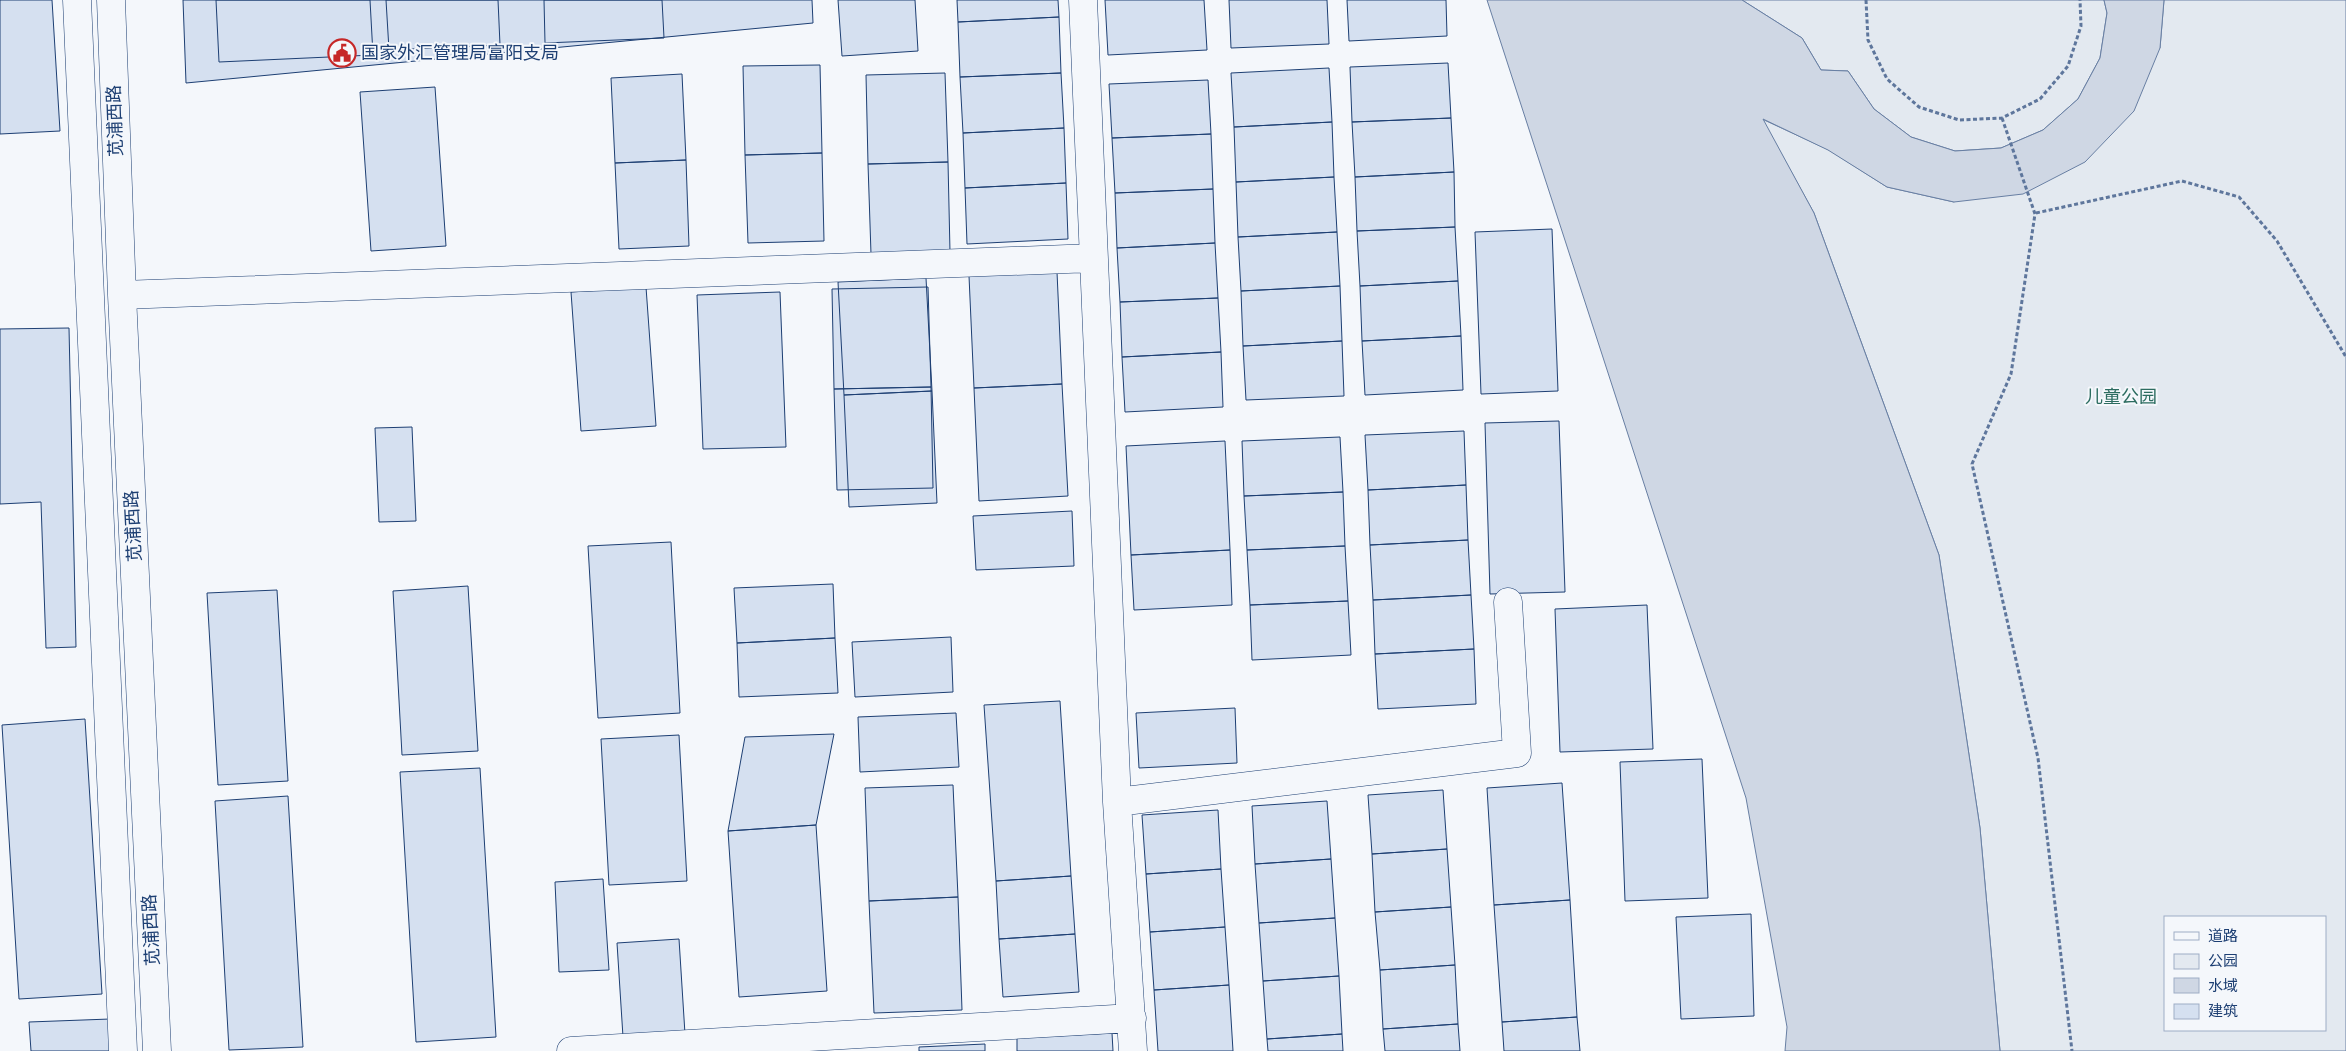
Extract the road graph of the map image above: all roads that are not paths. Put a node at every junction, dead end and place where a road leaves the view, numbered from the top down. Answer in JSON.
{"nodes":[{"id":1,"x":77,"y":0,"type":"edge"},
{"id":2,"x":111,"y":0,"type":"edge"},
{"id":3,"x":1083,"y":0,"type":"edge"},
{"id":4,"x":1093,"y":258,"type":"junction"},
{"id":5,"x":122,"y":295,"type":"junction"},
{"id":6,"x":1508,"y":602,"type":"dead end"},
{"id":7,"x":1117,"y":802,"type":"junction"},
{"id":8,"x":1132,"y":1018,"type":"junction"},
{"id":9,"x":123,"y":1051,"type":"edge"},
{"id":10,"x":157,"y":1051,"type":"edge"},
{"id":11,"x":571,"y":1051,"type":"edge"},
{"id":12,"x":1133,"y":1051,"type":"edge"}],
"edges":[{"from":1,"to":9,"type":"street","name":"苋浦西路"},
{"from":2,"to":5,"type":"street","name":"苋浦西路"},
{"from":3,"to":4,"type":"street"},
{"from":4,"to":5,"type":"street"},
{"from":4,"to":7,"type":"street"},
{"from":5,"to":10,"type":"street","name":"苋浦西路"},
{"from":6,"to":7,"type":"street"},
{"from":7,"to":8,"type":"street"},
{"from":8,"to":11,"type":"street"},
{"from":8,"to":12,"type":"street"}]}
